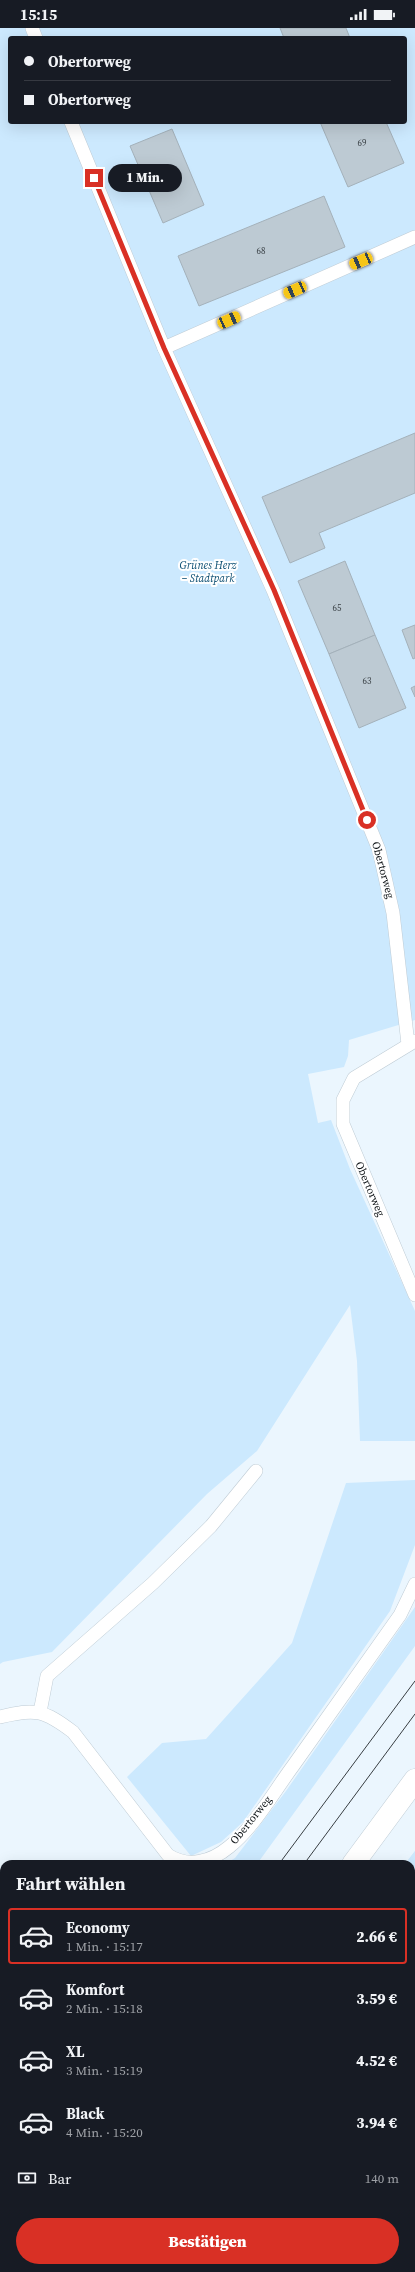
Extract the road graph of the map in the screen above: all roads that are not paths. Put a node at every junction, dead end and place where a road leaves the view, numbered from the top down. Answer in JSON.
{"nodes":[{"id":1,"x":72,"y":124,"type":"edge"},
{"id":2,"x":415,"y":237,"type":"edge"},
{"id":3,"x":164,"y":348,"type":"junction"},
{"id":4,"x":412,"y":1043,"type":"edge"},
{"id":5,"x":415,"y":1295,"type":"edge"},
{"id":6,"x":256,"y":1471,"type":"dead end"},
{"id":7,"x":415,"y":1584,"type":"edge"},
{"id":8,"x":40,"y":1712,"type":"junction"},
{"id":9,"x":0,"y":1717,"type":"edge"},
{"id":10,"x":415,"y":1780,"type":"edge"},
{"id":11,"x":174,"y":1860,"type":"edge"},
{"id":12,"x":206,"y":1860,"type":"edge"},
{"id":13,"x":356,"y":1860,"type":"edge"}],
"edges":[{"from":1,"to":3,"type":"lane","name":"Obertorweg"},
{"from":2,"to":3,"type":"lane"},
{"from":3,"to":4,"type":"lane","name":"Obertorweg"},
{"from":4,"to":5,"type":"lane","name":"Obertorweg"},
{"from":6,"to":8,"type":"lane"},
{"from":7,"to":12,"type":"lane","name":"Obertorweg"},
{"from":8,"to":9,"type":"lane","name":"Obertorweg"},
{"from":8,"to":11,"type":"lane","name":"Obertorweg"},
{"from":10,"to":13,"type":"street"}]}
